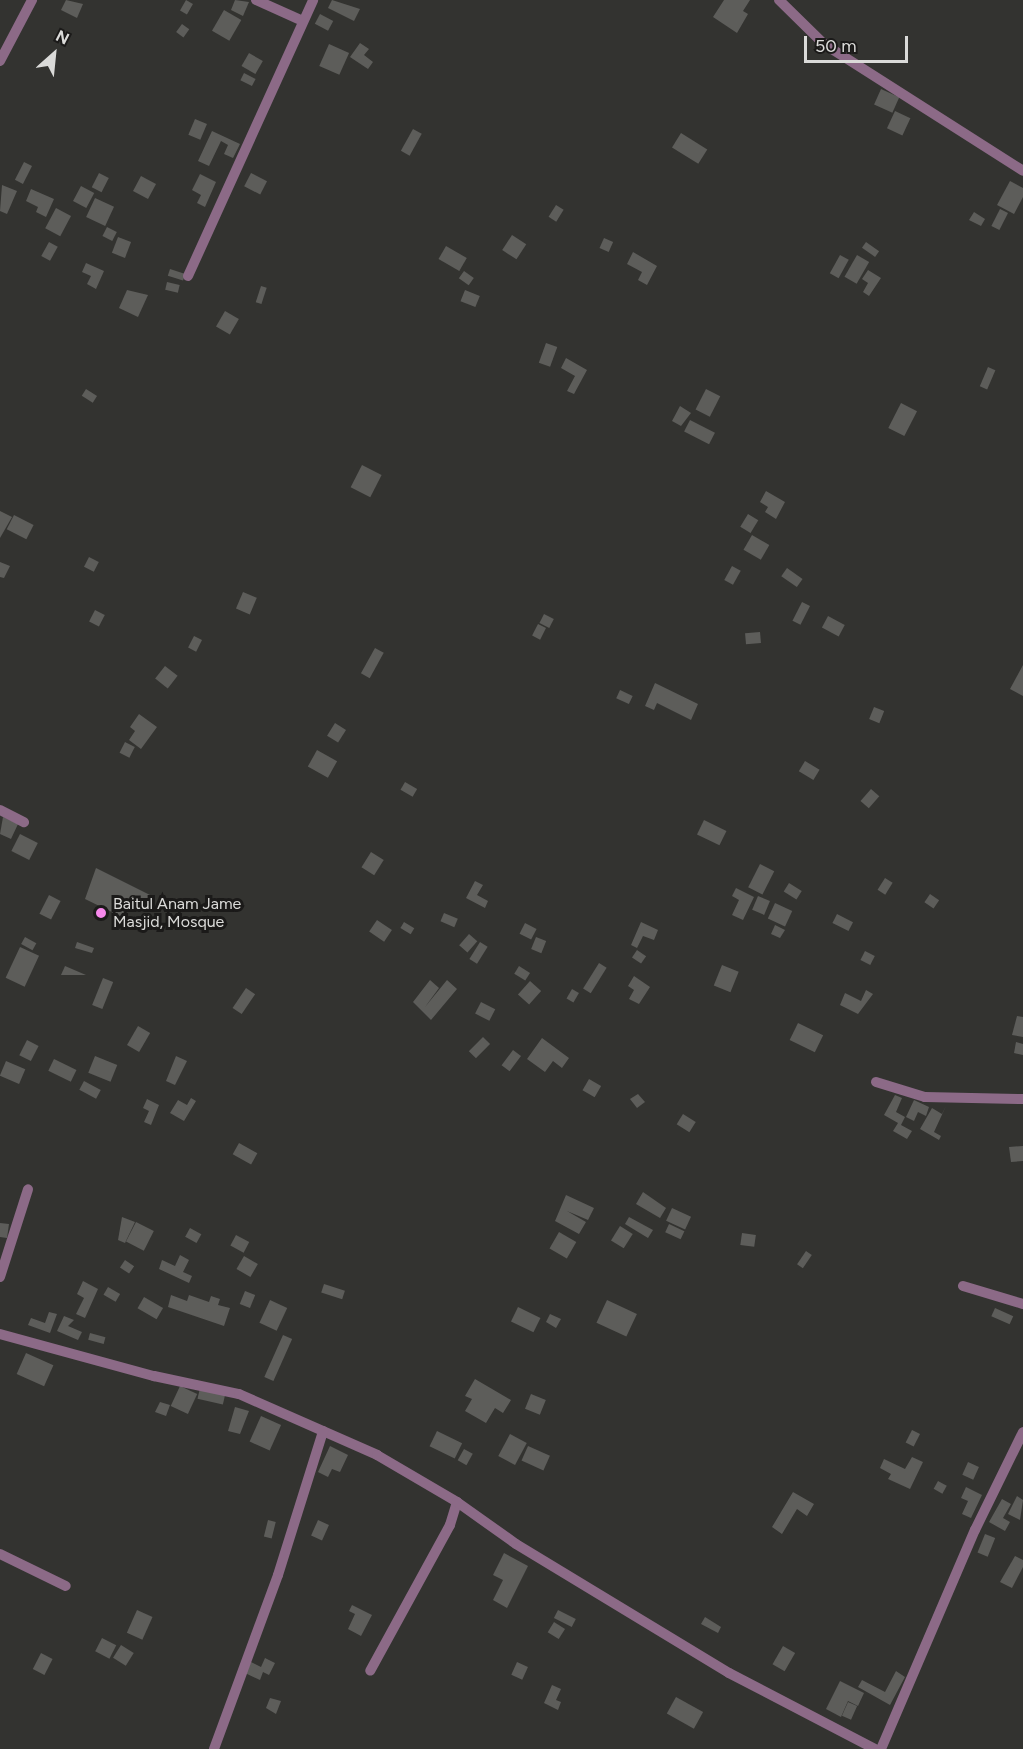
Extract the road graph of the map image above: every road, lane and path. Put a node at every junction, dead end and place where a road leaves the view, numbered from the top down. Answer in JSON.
{"nodes":[{"id":1,"x":32,"y":0,"type":"edge"},
{"id":2,"x":256,"y":0,"type":"edge"},
{"id":3,"x":313,"y":0,"type":"edge"},
{"id":4,"x":779,"y":0,"type":"edge"},
{"id":5,"x":303,"y":21,"type":"junction"},
{"id":6,"x":0,"y":61,"type":"edge"},
{"id":7,"x":1023,"y":171,"type":"edge"},
{"id":8,"x":188,"y":276,"type":"dead end"},
{"id":9,"x":0,"y":810,"type":"edge"},
{"id":10,"x":24,"y":822,"type":"dead end"},
{"id":11,"x":876,"y":1082,"type":"dead end"},
{"id":12,"x":1023,"y":1099,"type":"edge"},
{"id":13,"x":28,"y":1189,"type":"dead end"},
{"id":14,"x":0,"y":1277,"type":"edge"},
{"id":15,"x":963,"y":1286,"type":"dead end"},
{"id":16,"x":1023,"y":1304,"type":"edge"},
{"id":17,"x":0,"y":1334,"type":"edge"},
{"id":18,"x":322,"y":1431,"type":"junction"},
{"id":19,"x":1023,"y":1432,"type":"edge"},
{"id":20,"x":457,"y":1502,"type":"junction"},
{"id":21,"x":0,"y":1554,"type":"edge"},
{"id":22,"x":66,"y":1586,"type":"dead end"},
{"id":23,"x":370,"y":1671,"type":"dead end"},
{"id":24,"x":214,"y":1749,"type":"edge"},
{"id":25,"x":875,"y":1749,"type":"edge"},
{"id":26,"x":881,"y":1749,"type":"edge"}],
"edges":[{"from":1,"to":6,"type":"street"},
{"from":2,"to":5,"type":"street"},
{"from":3,"to":5,"type":"street"},
{"from":4,"to":7,"type":"street"},
{"from":5,"to":8,"type":"street"},
{"from":9,"to":10,"type":"street"},
{"from":11,"to":12,"type":"street"},
{"from":13,"to":14,"type":"street"},
{"from":15,"to":16,"type":"street"},
{"from":17,"to":18,"type":"street"},
{"from":18,"to":20,"type":"street"},
{"from":18,"to":24,"type":"street"},
{"from":19,"to":26,"type":"street"},
{"from":20,"to":23,"type":"street"},
{"from":20,"to":25,"type":"street"},
{"from":21,"to":22,"type":"street"}]}
